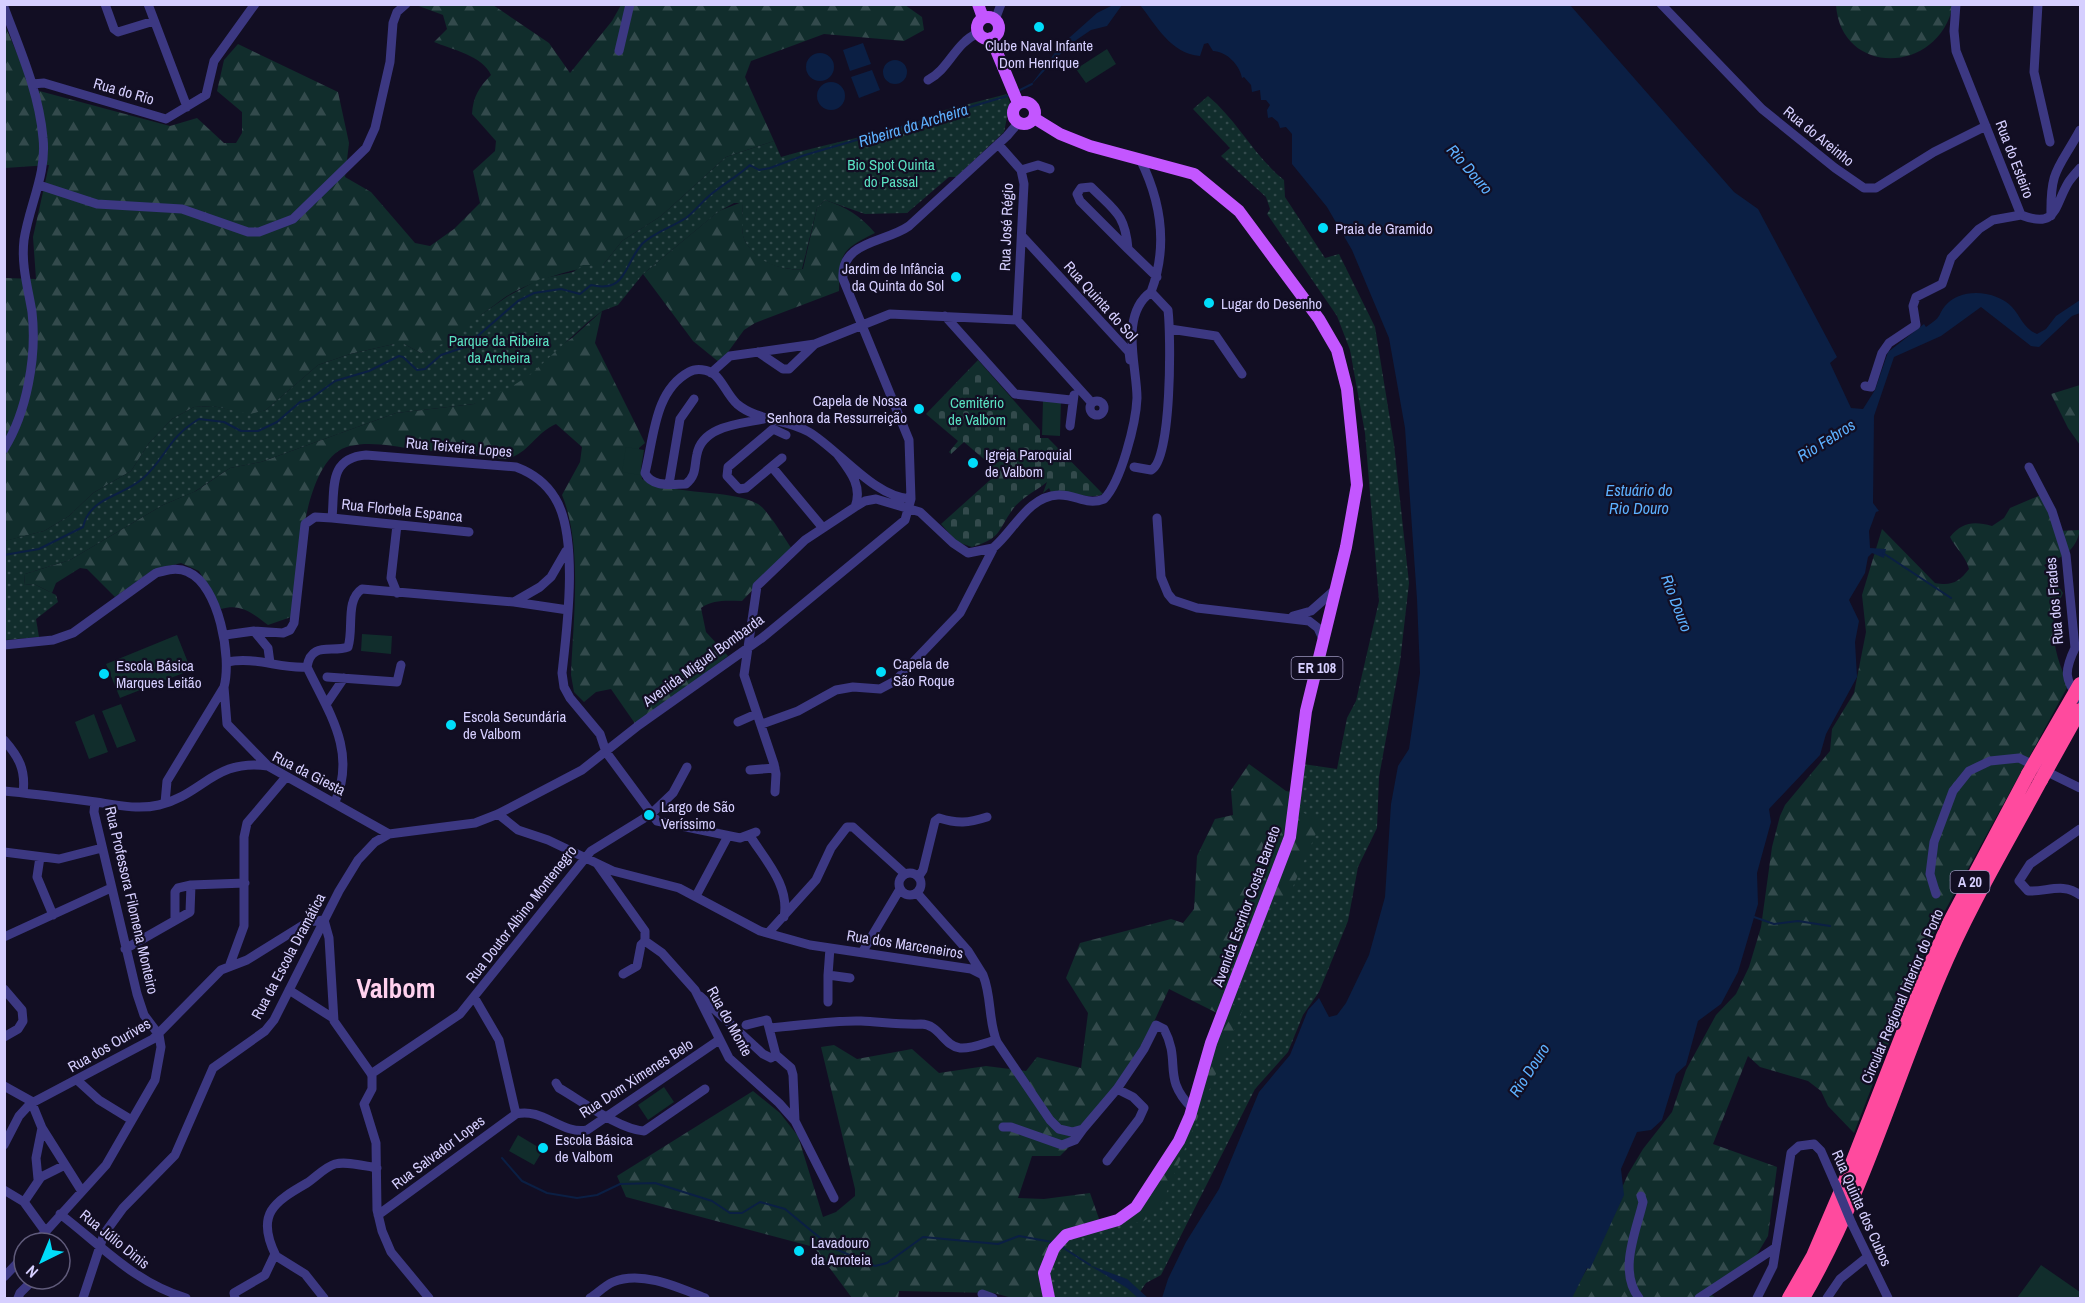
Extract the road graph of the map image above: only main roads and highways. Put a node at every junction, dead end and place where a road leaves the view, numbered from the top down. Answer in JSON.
{"nodes":[{"id":1,"x":978,"y":4,"type":"edge"},
{"id":2,"x":989,"y":19,"type":"junction"},
{"id":3,"x":992,"y":38,"type":"junction"},
{"id":4,"x":1016,"y":96,"type":"junction"},
{"id":5,"x":1034,"y":118,"type":"junction"},
{"id":6,"x":2080,"y":684,"type":"edge"},
{"id":7,"x":2080,"y":710,"type":"edge"},
{"id":8,"x":2035,"y":777,"type":"junction"},
{"id":9,"x":1892,"y":1078,"type":"junction"},
{"id":10,"x":1049,"y":1299,"type":"edge"},
{"id":11,"x":1789,"y":1299,"type":"edge"},
{"id":12,"x":1803,"y":1299,"type":"edge"}],
"edges":[{"from":1,"to":2,"type":"main road"},
{"from":2,"to":3,"type":"main road"},
{"from":2,"to":3,"type":"main road"},
{"from":3,"to":4,"type":"main road","number":"ER 108"},
{"from":4,"to":5,"type":"main road","number":"ER 108"},
{"from":4,"to":5,"type":"main road","number":"ER 108"},
{"from":5,"to":10,"type":"main road","name":"Avenida Escritor Costa Barreto","number":"ER 108"},
{"from":6,"to":8,"type":"highway","name":"Circular Regional Interior do Porto","number":"A 20","bridge":true},
{"from":7,"to":8,"type":"highway","name":"Circular Regional Interior do Porto","number":"A 20","bridge":true},
{"from":8,"to":9,"type":"highway","name":"Circular Regional Interior do Porto","number":"A 20"},
{"from":9,"to":11,"type":"highway","name":"Circular Regional Interior do Porto","number":"A 20"},
{"from":9,"to":12,"type":"highway","name":"Circular Regional Interior do Porto","number":"A 20"}]}
